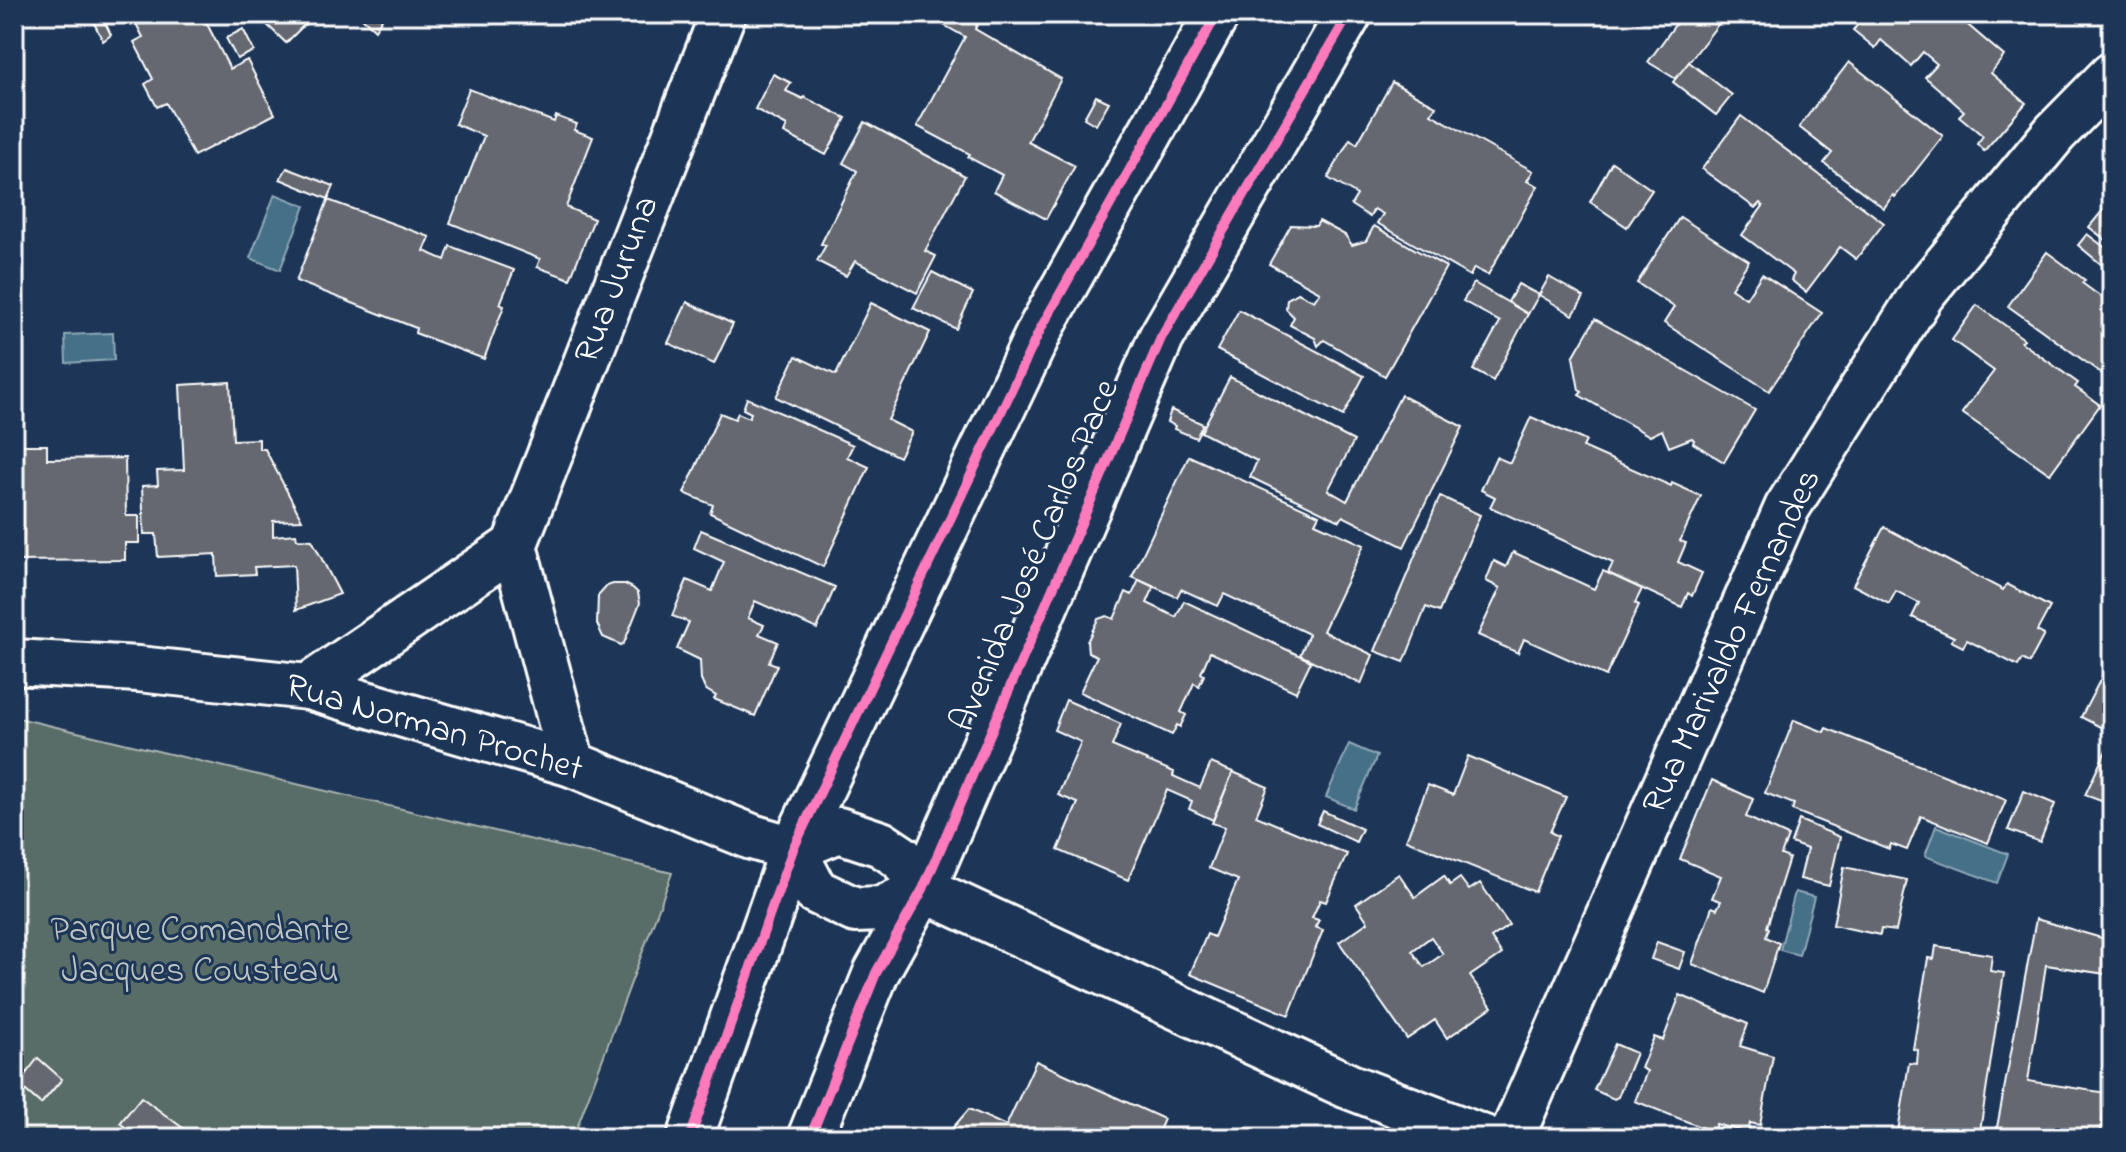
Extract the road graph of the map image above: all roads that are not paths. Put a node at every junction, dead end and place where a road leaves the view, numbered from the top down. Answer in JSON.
{"nodes":[{"id":1,"x":723,"y":14,"type":"edge"},
{"id":2,"x":1217,"y":14,"type":"edge"},
{"id":3,"x":1349,"y":14,"type":"edge"},
{"id":4,"x":2112,"y":75,"type":"edge"},
{"id":5,"x":514,"y":546,"type":"junction"},
{"id":6,"x":14,"y":662,"type":"edge"},
{"id":7,"x":308,"y":687,"type":"junction"},
{"id":8,"x":572,"y":764,"type":"junction"},
{"id":9,"x":793,"y":849,"type":"junction"},
{"id":10,"x":923,"y":889,"type":"junction"},
{"id":11,"x":690,"y":1138,"type":"edge"},
{"id":12,"x":810,"y":1138,"type":"edge"},
{"id":13,"x":1484,"y":1138,"type":"edge"},
{"id":14,"x":1511,"y":1138,"type":"edge"}],
"edges":[{"from":1,"to":5,"type":"street","name":"Rua Juruna"},
{"from":2,"to":9,"type":"street"},
{"from":3,"to":10,"type":"street","name":"Avenida José Carlos Pace"},
{"from":4,"to":14,"type":"street","name":"Rua Marivaldo Fernandes"},
{"from":5,"to":7,"type":"street"},
{"from":5,"to":8,"type":"street"},
{"from":6,"to":7,"type":"street","name":"Rua Norman Prochet"},
{"from":7,"to":8,"type":"street","name":"Rua Norman Prochet"},
{"from":8,"to":9,"type":"street","name":"Rua Norman Prochet"},
{"from":9,"to":10,"type":"street"},
{"from":9,"to":10,"type":"street"},
{"from":9,"to":11,"type":"street"},
{"from":10,"to":12,"type":"street","name":"Avenida José Carlos Pace"},
{"from":10,"to":13,"type":"street"}]}
